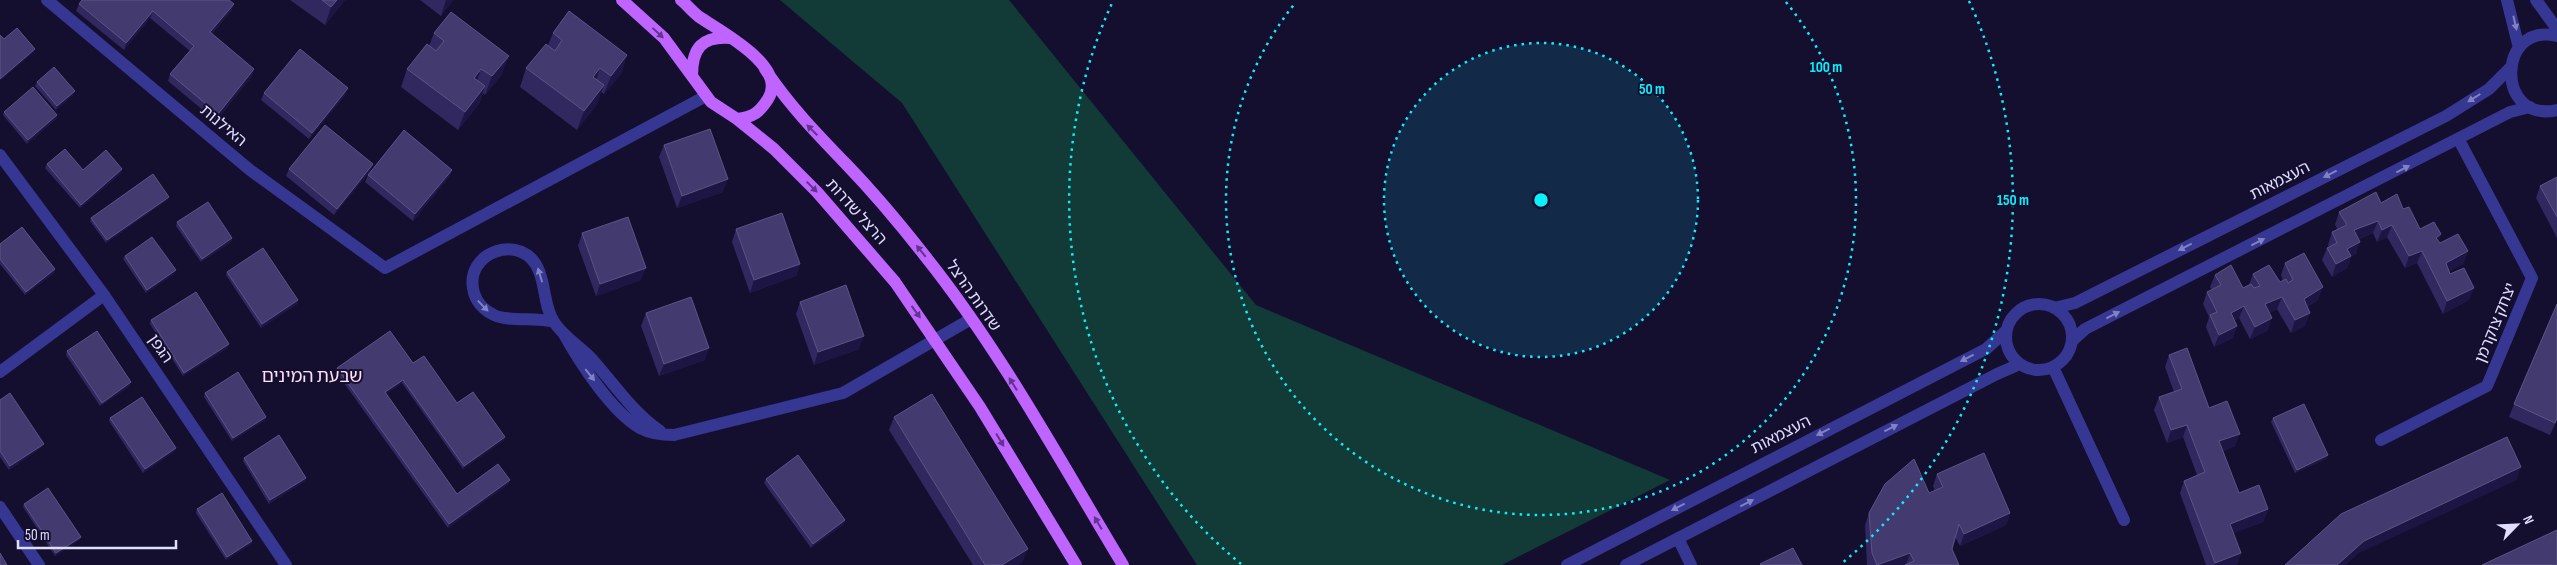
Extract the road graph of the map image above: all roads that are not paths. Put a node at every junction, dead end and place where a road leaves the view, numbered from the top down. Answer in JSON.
{"nodes":[{"id":1,"x":47,"y":0,"type":"edge"},
{"id":2,"x":622,"y":0,"type":"edge"},
{"id":3,"x":681,"y":0,"type":"edge"},
{"id":4,"x":2507,"y":0,"type":"edge"},
{"id":5,"x":2536,"y":0,"type":"edge"},
{"id":6,"x":2557,"y":29,"type":"edge"},
{"id":7,"x":2557,"y":36,"type":"edge"},
{"id":8,"x":730,"y":38,"type":"junction"},
{"id":9,"x":2519,"y":48,"type":"junction"},
{"id":10,"x":2510,"y":66,"type":"junction"},
{"id":11,"x":765,"y":69,"type":"junction"},
{"id":12,"x":692,"y":76,"type":"junction"},
{"id":13,"x":706,"y":96,"type":"junction"},
{"id":14,"x":2530,"y":107,"type":"junction"},
{"id":15,"x":2557,"y":110,"type":"edge"},
{"id":16,"x":737,"y":119,"type":"junction"},
{"id":17,"x":2459,"y":140,"type":"junction"},
{"id":18,"x":0,"y":155,"type":"edge"},
{"id":19,"x":104,"y":295,"type":"junction"},
{"id":20,"x":2054,"y":308,"type":"junction"},
{"id":21,"x":971,"y":319,"type":"junction"},
{"id":22,"x":554,"y":322,"type":"junction"},
{"id":23,"x":2006,"y":330,"type":"junction"},
{"id":24,"x":937,"y":340,"type":"junction"},
{"id":25,"x":2072,"y":341,"type":"junction"},
{"id":26,"x":2020,"y":364,"type":"junction"},
{"id":27,"x":2053,"y":367,"type":"junction"},
{"id":28,"x":0,"y":372,"type":"edge"},
{"id":29,"x":2380,"y":440,"type":"dead end"},
{"id":30,"x":0,"y":507,"type":"edge"},
{"id":31,"x":2124,"y":520,"type":"dead end"},
{"id":32,"x":1678,"y":538,"type":"junction"},
{"id":33,"x":40,"y":565,"type":"edge"},
{"id":34,"x":286,"y":565,"type":"edge"},
{"id":35,"x":1076,"y":565,"type":"edge"},
{"id":36,"x":1123,"y":565,"type":"edge"},
{"id":37,"x":1567,"y":565,"type":"edge"},
{"id":38,"x":1626,"y":565,"type":"edge"},
{"id":39,"x":1691,"y":565,"type":"edge"}],
"edges":[{"from":1,"to":13,"type":"street","name":"האילנות"},
{"from":2,"to":12,"type":"main road","one_way":true},
{"from":3,"to":8,"type":"main road"},
{"from":4,"to":9,"type":"street","one_way":true},
{"from":5,"to":6,"type":"street"},
{"from":7,"to":9,"type":"street"},
{"from":8,"to":11,"type":"main road"},
{"from":8,"to":12,"type":"main road"},
{"from":9,"to":10,"type":"street","name":"העצמאות"},
{"from":10,"to":14,"type":"street"},
{"from":10,"to":20,"type":"street","name":"העצמאות","one_way":true},
{"from":11,"to":16,"type":"main road"},
{"from":21,"to":11,"type":"main road","name":"שדרות הרצל","one_way":true},
{"from":12,"to":13,"type":"main road"},
{"from":13,"to":16,"type":"main road"},
{"from":14,"to":15,"type":"street"},
{"from":14,"to":17,"type":"street"},
{"from":16,"to":24,"type":"main road","name":"הרצל שדרות","one_way":true},
{"from":25,"to":17,"type":"street","one_way":true},
{"from":17,"to":29,"type":"street","name":"יצחק צוקרמן"},
{"from":18,"to":19,"type":"street","name":"הגפן"},
{"from":19,"to":28,"type":"street"},
{"from":19,"to":34,"type":"street","name":"הגפן"},
{"from":20,"to":23,"type":"street"},
{"from":20,"to":25,"type":"street"},
{"from":21,"to":24,"type":"street"},
{"from":36,"to":21,"type":"main road","name":"שדרות הרצל","one_way":true},
{"from":22,"to":22,"type":"street","one_way":true},
{"from":22,"to":24,"type":"street"},
{"from":23,"to":26,"type":"street"},
{"from":23,"to":37,"type":"street","name":"העצמאות","one_way":true},
{"from":24,"to":35,"type":"main road","one_way":true},
{"from":25,"to":27,"type":"street"},
{"from":26,"to":27,"type":"street"},
{"from":32,"to":26,"type":"street","one_way":true},
{"from":27,"to":31,"type":"street"},
{"from":30,"to":33,"type":"street"},
{"from":32,"to":38,"type":"street"},
{"from":32,"to":39,"type":"street"}]}
